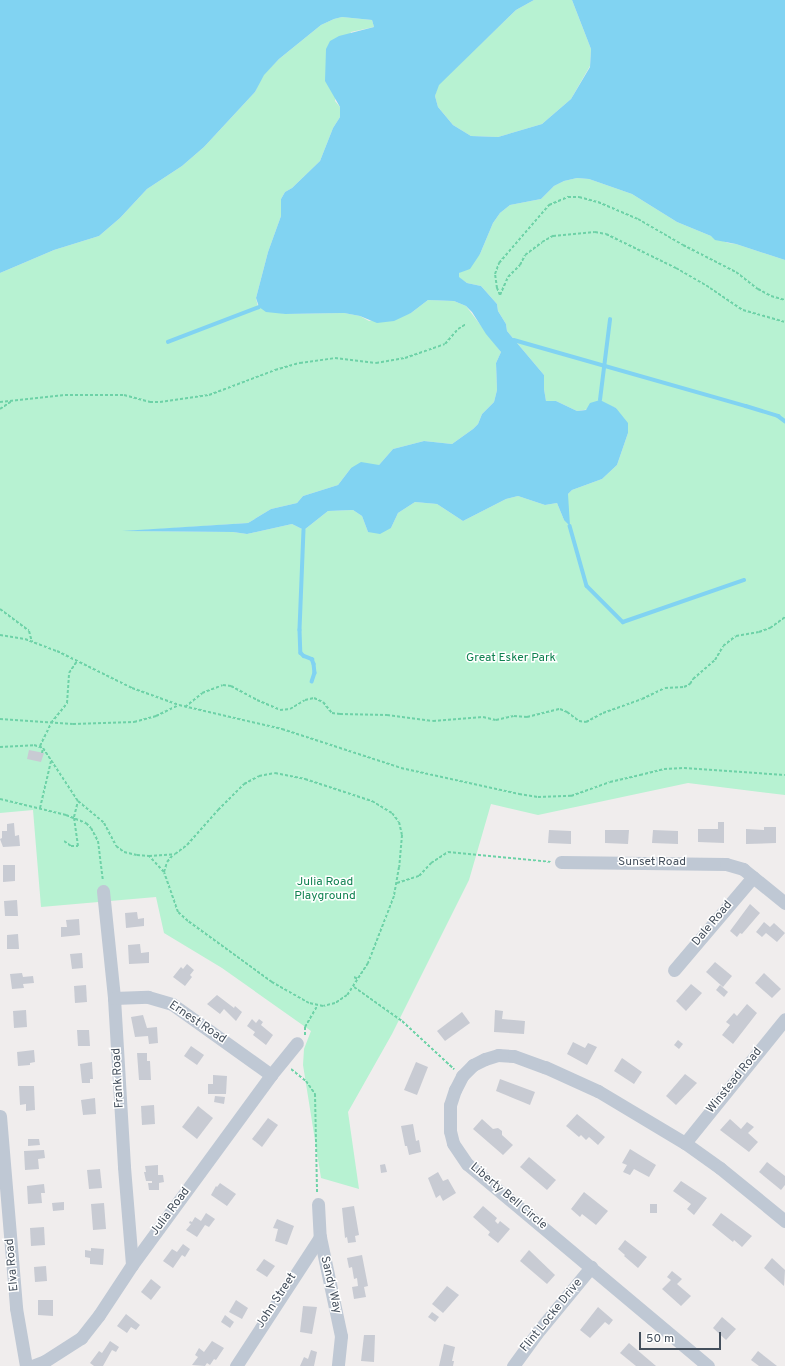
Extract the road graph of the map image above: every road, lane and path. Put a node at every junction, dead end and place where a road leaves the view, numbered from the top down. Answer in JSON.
{"nodes":[{"id":1,"x":785,"y":300,"type":"edge"},
{"id":2,"x":785,"y":322,"type":"edge"},
{"id":3,"x":466,"y":324,"type":"dead end"},
{"id":4,"x":13,"y":400,"type":"junction"},
{"id":5,"x":0,"y":402,"type":"edge"},
{"id":6,"x":0,"y":409,"type":"edge"},
{"id":7,"x":0,"y":610,"type":"edge"},
{"id":8,"x":785,"y":617,"type":"edge"},
{"id":9,"x":0,"y":635,"type":"edge"},
{"id":10,"x":32,"y":642,"type":"junction"},
{"id":11,"x":77,"y":661,"type":"junction"},
{"id":12,"x":179,"y":705,"type":"junction"},
{"id":13,"x":185,"y":707,"type":"junction"},
{"id":14,"x":0,"y":719,"type":"edge"},
{"id":15,"x":51,"y":723,"type":"junction"},
{"id":16,"x":40,"y":746,"type":"junction"},
{"id":17,"x":0,"y":747,"type":"edge"},
{"id":18,"x":43,"y":748,"type":"junction"},
{"id":19,"x":42,"y":752,"type":"dead end"},
{"id":20,"x":51,"y":760,"type":"junction"},
{"id":21,"x":785,"y":775,"type":"edge"},
{"id":22,"x":0,"y":800,"type":"edge"},
{"id":23,"x":78,"y":801,"type":"junction"},
{"id":24,"x":40,"y":808,"type":"junction"},
{"id":25,"x":74,"y":817,"type":"junction"},
{"id":26,"x":64,"y":841,"type":"dead end"},
{"id":27,"x":172,"y":855,"type":"junction"},
{"id":28,"x":149,"y":856,"type":"junction"},
{"id":29,"x":561,"y":862,"type":"joint"},
{"id":30,"x":164,"y":872,"type":"junction"},
{"id":31,"x":753,"y":877,"type":"junction"},
{"id":32,"x":397,"y":883,"type":"junction"},
{"id":33,"x":104,"y":891,"type":"joint"},
{"id":34,"x":785,"y":903,"type":"edge"},
{"id":35,"x":674,"y":970,"type":"dead end"},
{"id":36,"x":354,"y":977,"type":"dead end"},
{"id":37,"x":358,"y":979,"type":"junction"},
{"id":38,"x":354,"y":987,"type":"junction"},
{"id":39,"x":114,"y":998,"type":"junction"},
{"id":40,"x":317,"y":1006,"type":"junction"},
{"id":41,"x":785,"y":1019,"type":"edge"},
{"id":42,"x":301,"y":1039,"type":"joint"},
{"id":43,"x":282,"y":1062,"type":"junction"},
{"id":44,"x":271,"y":1075,"type":"junction"},
{"id":45,"x":462,"y":1076,"type":"junction"},
{"id":46,"x":0,"y":1116,"type":"edge"},
{"id":47,"x":685,"y":1143,"type":"junction"},
{"id":48,"x":318,"y":1204,"type":"joint"},
{"id":49,"x":785,"y":1221,"type":"edge"},
{"id":50,"x":320,"y":1237,"type":"junction"},
{"id":51,"x":132,"y":1265,"type":"junction"},
{"id":52,"x":592,"y":1267,"type":"junction"},
{"id":53,"x":26,"y":1366,"type":"edge"},
{"id":54,"x":32,"y":1366,"type":"edge"},
{"id":55,"x":236,"y":1366,"type":"edge"},
{"id":56,"x":338,"y":1366,"type":"edge"},
{"id":57,"x":513,"y":1366,"type":"edge"},
{"id":58,"x":708,"y":1366,"type":"edge"}],
"edges":[{"from":1,"to":2,"type":"path"},
{"from":3,"to":4,"type":"path"},
{"from":4,"to":5,"type":"path"},
{"from":4,"to":6,"type":"path"},
{"from":7,"to":10,"type":"path"},
{"from":8,"to":13,"type":"path"},
{"from":9,"to":10,"type":"path"},
{"from":10,"to":11,"type":"path"},
{"from":11,"to":12,"type":"path"},
{"from":11,"to":15,"type":"path"},
{"from":12,"to":13,"type":"path"},
{"from":12,"to":15,"type":"path"},
{"from":13,"to":21,"type":"path"},
{"from":14,"to":15,"type":"path"},
{"from":15,"to":16,"type":"path"},
{"from":16,"to":17,"type":"path"},
{"from":16,"to":18,"type":"path"},
{"from":18,"to":19,"type":"path"},
{"from":18,"to":20,"type":"path"},
{"from":20,"to":23,"type":"path"},
{"from":20,"to":24,"type":"path"},
{"from":22,"to":24,"type":"path"},
{"from":23,"to":25,"type":"path"},
{"from":23,"to":28,"type":"path"},
{"from":24,"to":25,"type":"path"},
{"from":25,"to":26,"type":"path"},
{"from":25,"to":33,"type":"path"},
{"from":27,"to":28,"type":"path"},
{"from":27,"to":30,"type":"path"},
{"from":27,"to":32,"type":"path"},
{"from":28,"to":30,"type":"path"},
{"from":29,"to":31,"type":"street","name":"Sunset Road"},
{"from":29,"to":32,"type":"path"},
{"from":30,"to":40,"type":"path"},
{"from":31,"to":34,"type":"street"},
{"from":31,"to":35,"type":"street","name":"Dale Road"},
{"from":32,"to":37,"type":"path"},
{"from":33,"to":39,"type":"street","name":"Frank Road"},
{"from":36,"to":37,"type":"path"},
{"from":37,"to":38,"type":"path"},
{"from":38,"to":40,"type":"path"},
{"from":38,"to":45,"type":"path"},
{"from":39,"to":44,"type":"street","name":"Ernest Road"},
{"from":39,"to":51,"type":"street","name":"Frank Road"},
{"from":40,"to":42,"type":"path"},
{"from":41,"to":47,"type":"street","name":"Winstead Road"},
{"from":42,"to":43,"type":"street","name":"Julia Road"},
{"from":43,"to":44,"type":"street","name":"Julia Road"},
{"from":43,"to":48,"type":"path"},
{"from":44,"to":51,"type":"street","name":"Julia Road"},
{"from":45,"to":47,"type":"street","name":"Liberty Bell Circle"},
{"from":45,"to":52,"type":"street","name":"Liberty Bell Circle"},
{"from":46,"to":53,"type":"street","name":"Elva Road"},
{"from":47,"to":49,"type":"street","name":"Liberty Bell Circle"},
{"from":48,"to":50,"type":"street","name":"Sandy Way"},
{"from":50,"to":55,"type":"street","name":"John Street"},
{"from":50,"to":56,"type":"street","name":"Sandy Way"},
{"from":51,"to":54,"type":"street","name":"Julia Road"},
{"from":52,"to":57,"type":"street","name":"Flint Locke Drive"},
{"from":52,"to":58,"type":"street","name":"Liberty Bell Circle"}]}
